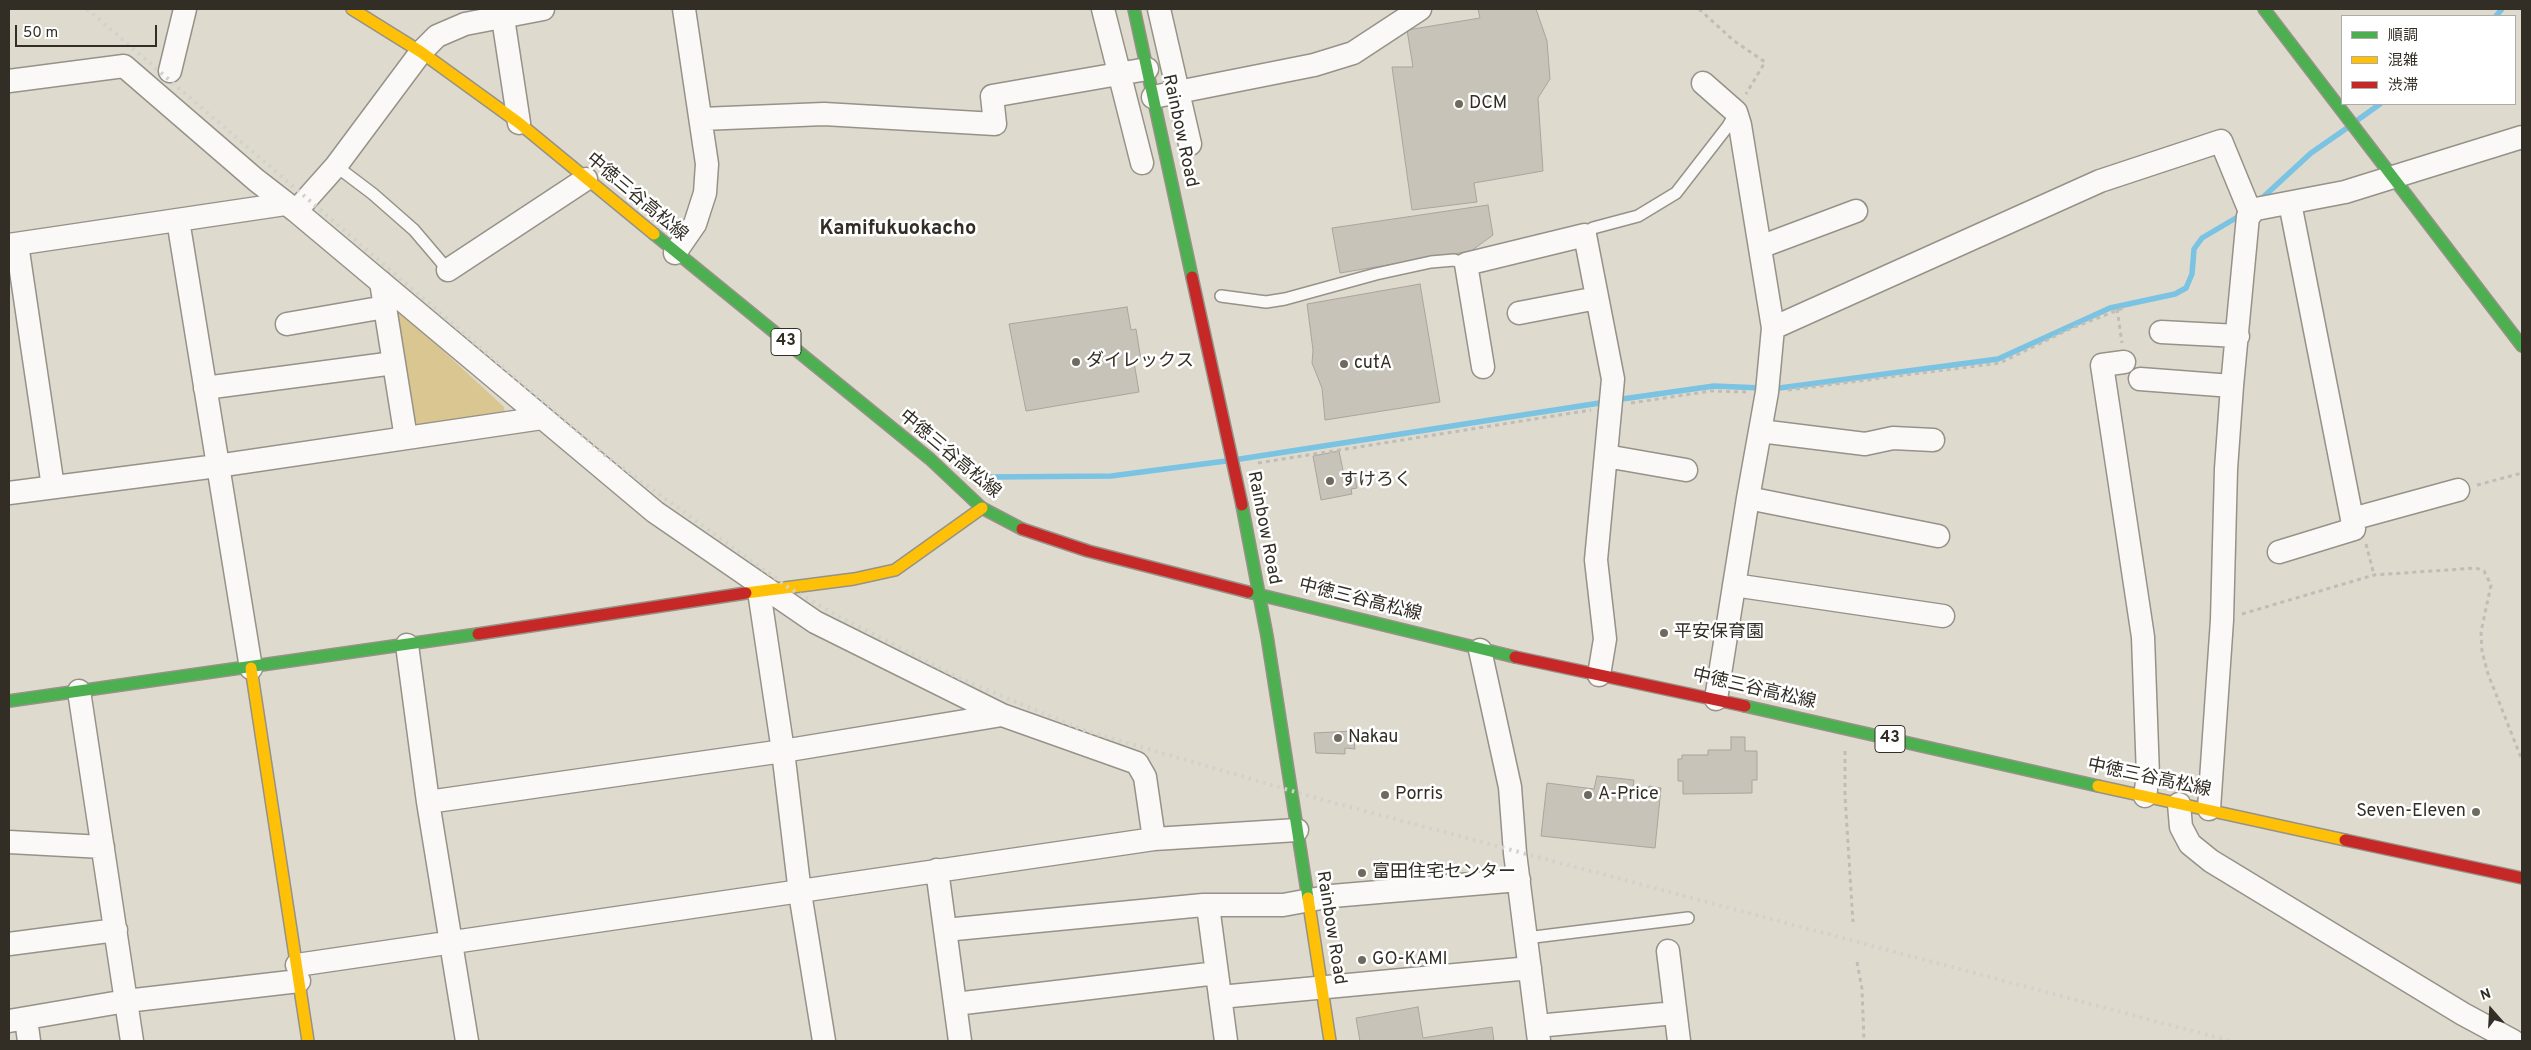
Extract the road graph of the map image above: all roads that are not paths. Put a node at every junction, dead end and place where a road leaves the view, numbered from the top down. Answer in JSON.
{"nodes":[{"id":1,"x":185,"y":9,"type":"edge"},
{"id":2,"x":352,"y":9,"type":"edge"},
{"id":3,"x":542,"y":9,"type":"edge"},
{"id":4,"x":684,"y":9,"type":"edge"},
{"id":5,"x":1103,"y":9,"type":"edge"},
{"id":6,"x":1134,"y":9,"type":"edge"},
{"id":7,"x":1159,"y":9,"type":"edge"},
{"id":8,"x":1420,"y":9,"type":"edge"},
{"id":9,"x":2264,"y":9,"type":"edge"},
{"id":10,"x":503,"y":18,"type":"junction"},
{"id":11,"x":421,"y":52,"type":"junction"},
{"id":12,"x":1147,"y":69,"type":"junction"},
{"id":13,"x":170,"y":71,"type":"dead end"},
{"id":14,"x":1119,"y":72,"type":"junction"},
{"id":15,"x":9,"y":82,"type":"edge"},
{"id":16,"x":1703,"y":83,"type":"dead end"},
{"id":17,"x":1179,"y":93,"type":"junction"},
{"id":18,"x":1153,"y":97,"type":"junction"},
{"id":19,"x":1736,"y":112,"type":"junction"},
{"id":20,"x":701,"y":119,"type":"junction"},
{"id":21,"x":520,"y":123,"type":"junction"},
{"id":22,"x":2522,"y":137,"type":"edge"},
{"id":23,"x":1190,"y":144,"type":"dead end"},
{"id":24,"x":1142,"y":163,"type":"dead end"},
{"id":25,"x":336,"y":166,"type":"junction"},
{"id":26,"x":2393,"y":177,"type":"junction"},
{"id":27,"x":586,"y":179,"type":"junction"},
{"id":28,"x":2290,"y":203,"type":"junction"},
{"id":29,"x":291,"y":208,"type":"junction"},
{"id":30,"x":1856,"y":211,"type":"dead end"},
{"id":31,"x":2251,"y":214,"type":"junction"},
{"id":32,"x":178,"y":220,"type":"junction"},
{"id":33,"x":1585,"y":235,"type":"junction"},
{"id":34,"x":13,"y":244,"type":"edge"},
{"id":35,"x":1760,"y":247,"type":"junction"},
{"id":36,"x":675,"y":252,"type":"junction"},
{"id":37,"x":1466,"y":264,"type":"junction"},
{"id":38,"x":448,"y":270,"type":"joint"},
{"id":39,"x":381,"y":282,"type":"junction"},
{"id":40,"x":1221,"y":296,"type":"dead end"},
{"id":41,"x":1597,"y":298,"type":"junction"},
{"id":42,"x":385,"y":307,"type":"junction"},
{"id":43,"x":1518,"y":313,"type":"dead end"},
{"id":44,"x":287,"y":324,"type":"dead end"},
{"id":45,"x":1773,"y":328,"type":"junction"},
{"id":46,"x":2161,"y":332,"type":"dead end"},
{"id":47,"x":2238,"y":336,"type":"junction"},
{"id":48,"x":2522,"y":346,"type":"edge"},
{"id":49,"x":2124,"y":362,"type":"road end"},
{"id":50,"x":394,"y":363,"type":"junction"},
{"id":51,"x":1483,"y":367,"type":"dead end"},
{"id":52,"x":2140,"y":378,"type":"dead end"},
{"id":53,"x":2232,"y":386,"type":"junction"},
{"id":54,"x":205,"y":388,"type":"junction"},
{"id":55,"x":542,"y":418,"type":"junction"},
{"id":56,"x":1760,"y":431,"type":"junction"},
{"id":57,"x":406,"y":438,"type":"junction"},
{"id":58,"x":1933,"y":440,"type":"dead end"},
{"id":59,"x":1606,"y":456,"type":"junction"},
{"id":60,"x":217,"y":466,"type":"junction"},
{"id":61,"x":1686,"y":470,"type":"dead end"},
{"id":62,"x":53,"y":487,"type":"junction"},
{"id":63,"x":2458,"y":490,"type":"road end"},
{"id":64,"x":9,"y":493,"type":"edge"},
{"id":65,"x":1748,"y":498,"type":"junction"},
{"id":66,"x":982,"y":508,"type":"junction"},
{"id":67,"x":2353,"y":524,"type":"junction"},
{"id":68,"x":1938,"y":536,"type":"dead end"},
{"id":69,"x":2279,"y":552,"type":"dead end"},
{"id":70,"x":1734,"y":585,"type":"junction"},
{"id":71,"x":763,"y":590,"type":"junction"},
{"id":72,"x":1259,"y":593,"type":"junction"},
{"id":73,"x":1943,"y":616,"type":"dead end"},
{"id":74,"x":407,"y":645,"type":"junction"},
{"id":75,"x":1480,"y":650,"type":"junction"},
{"id":76,"x":251,"y":668,"type":"junction"},
{"id":77,"x":1599,"y":675,"type":"junction"},
{"id":78,"x":79,"y":691,"type":"junction"},
{"id":79,"x":1716,"y":698,"type":"junction"},
{"id":80,"x":9,"y":701,"type":"edge"},
{"id":81,"x":1002,"y":715,"type":"junction"},
{"id":82,"x":783,"y":751,"type":"junction"},
{"id":83,"x":2145,"y":796,"type":"junction"},
{"id":84,"x":428,"y":802,"type":"junction"},
{"id":85,"x":2179,"y":804,"type":"junction"},
{"id":86,"x":2209,"y":809,"type":"junction"},
{"id":87,"x":1297,"y":830,"type":"junction"},
{"id":88,"x":1154,"y":839,"type":"junction"},
{"id":89,"x":9,"y":842,"type":"edge"},
{"id":90,"x":103,"y":847,"type":"junction"},
{"id":91,"x":937,"y":870,"type":"junction"},
{"id":92,"x":2522,"y":878,"type":"edge"},
{"id":93,"x":1519,"y":880,"type":"junction"},
{"id":94,"x":800,"y":893,"type":"junction"},
{"id":95,"x":1308,"y":901,"type":"junction"},
{"id":96,"x":1208,"y":906,"type":"junction"},
{"id":97,"x":1688,"y":918,"type":"dead end"},
{"id":98,"x":116,"y":930,"type":"junction"},
{"id":99,"x":945,"y":930,"type":"junction"},
{"id":100,"x":1526,"y":938,"type":"junction"},
{"id":101,"x":9,"y":944,"type":"edge"},
{"id":102,"x":450,"y":944,"type":"junction"},
{"id":103,"x":1668,"y":951,"type":"dead end"},
{"id":104,"x":1530,"y":968,"type":"junction"},
{"id":105,"x":298,"y":973,"type":"junction"},
{"id":106,"x":1217,"y":973,"type":"junction"},
{"id":107,"x":1322,"y":988,"type":"junction"},
{"id":108,"x":1220,"y":997,"type":"junction"},
{"id":109,"x":126,"y":1001,"type":"junction"},
{"id":110,"x":955,"y":1004,"type":"junction"},
{"id":111,"x":1675,"y":1013,"type":"junction"},
{"id":112,"x":17,"y":1020,"type":"edge"},
{"id":113,"x":1538,"y":1034,"type":"edge"},
{"id":114,"x":2502,"y":1038,"type":"edge"},
{"id":115,"x":29,"y":1041,"type":"edge"},
{"id":116,"x":132,"y":1041,"type":"edge"},
{"id":117,"x":308,"y":1041,"type":"edge"},
{"id":118,"x":467,"y":1041,"type":"edge"},
{"id":119,"x":824,"y":1041,"type":"edge"},
{"id":120,"x":960,"y":1041,"type":"edge"},
{"id":121,"x":1226,"y":1041,"type":"edge"},
{"id":122,"x":1330,"y":1041,"type":"edge"},
{"id":123,"x":1679,"y":1041,"type":"edge"}],
"edges":[{"from":1,"to":13,"type":"street"},
{"from":2,"to":11,"type":"street","name":"中徳三谷高松線","number":"43"},
{"from":3,"to":10,"type":"street"},
{"from":4,"to":20,"type":"street"},
{"from":5,"to":14,"type":"street"},
{"from":6,"to":12,"type":"street","name":"Rainbow Road"},
{"from":7,"to":17,"type":"street"},
{"from":8,"to":17,"type":"street"},
{"from":9,"to":26,"type":"street"},
{"from":10,"to":11,"type":"street"},
{"from":10,"to":21,"type":"street"},
{"from":11,"to":21,"type":"street","name":"中徳三谷高松線","number":"43"},
{"from":11,"to":25,"type":"street"},
{"from":12,"to":14,"type":"street"},
{"from":12,"to":18,"type":"street","name":"Rainbow Road"},
{"from":14,"to":20,"type":"street"},
{"from":14,"to":24,"type":"street"},
{"from":15,"to":29,"type":"street"},
{"from":16,"to":19,"type":"street"},
{"from":17,"to":18,"type":"street"},
{"from":17,"to":23,"type":"street"},
{"from":18,"to":72,"type":"street","name":"Rainbow Road"},
{"from":19,"to":33,"type":"lane"},
{"from":19,"to":35,"type":"street"},
{"from":20,"to":36,"type":"street"},
{"from":21,"to":27,"type":"street","name":"中徳三谷高松線","number":"43"},
{"from":22,"to":26,"type":"street"},
{"from":25,"to":29,"type":"street"},
{"from":25,"to":38,"type":"lane"},
{"from":26,"to":28,"type":"street"},
{"from":26,"to":48,"type":"street"},
{"from":27,"to":36,"type":"street","name":"中徳三谷高松線","number":"43"},
{"from":27,"to":38,"type":"street"},
{"from":28,"to":31,"type":"street"},
{"from":28,"to":67,"type":"street"},
{"from":29,"to":32,"type":"street"},
{"from":29,"to":39,"type":"street"},
{"from":30,"to":35,"type":"street"},
{"from":31,"to":45,"type":"street"},
{"from":31,"to":47,"type":"street"},
{"from":32,"to":34,"type":"street"},
{"from":32,"to":54,"type":"street"},
{"from":33,"to":37,"type":"street"},
{"from":33,"to":41,"type":"street"},
{"from":34,"to":62,"type":"street"},
{"from":35,"to":45,"type":"street"},
{"from":36,"to":66,"type":"street","name":"中徳三谷高松線","number":"43"},
{"from":37,"to":40,"type":"lane"},
{"from":37,"to":51,"type":"street"},
{"from":39,"to":42,"type":"street"},
{"from":39,"to":55,"type":"street"},
{"from":41,"to":43,"type":"street"},
{"from":41,"to":59,"type":"street"},
{"from":42,"to":44,"type":"street"},
{"from":42,"to":50,"type":"street"},
{"from":45,"to":56,"type":"street"},
{"from":46,"to":47,"type":"street"},
{"from":47,"to":53,"type":"street"},
{"from":49,"to":83,"type":"street"},
{"from":50,"to":54,"type":"street"},
{"from":50,"to":57,"type":"street"},
{"from":52,"to":53,"type":"street"},
{"from":53,"to":86,"type":"street"},
{"from":54,"to":60,"type":"street"},
{"from":55,"to":57,"type":"street"},
{"from":55,"to":71,"type":"street"},
{"from":56,"to":58,"type":"street"},
{"from":56,"to":65,"type":"street"},
{"from":57,"to":60,"type":"street"},
{"from":59,"to":61,"type":"street"},
{"from":59,"to":77,"type":"street"},
{"from":60,"to":62,"type":"street"},
{"from":60,"to":76,"type":"street"},
{"from":62,"to":64,"type":"street"},
{"from":63,"to":67,"type":"street"},
{"from":65,"to":68,"type":"street"},
{"from":65,"to":70,"type":"street"},
{"from":66,"to":71,"type":"street"},
{"from":66,"to":72,"type":"street","name":"中徳三谷高松線","number":"43"},
{"from":67,"to":69,"type":"street"},
{"from":70,"to":73,"type":"street"},
{"from":70,"to":79,"type":"street"},
{"from":71,"to":74,"type":"street"},
{"from":71,"to":81,"type":"street"},
{"from":71,"to":82,"type":"street"},
{"from":72,"to":75,"type":"street","name":"中徳三谷高松線","number":"43"},
{"from":72,"to":87,"type":"street","name":"Rainbow Road"},
{"from":74,"to":76,"type":"street"},
{"from":74,"to":84,"type":"street"},
{"from":75,"to":77,"type":"street","name":"中徳三谷高松線","number":"43"},
{"from":75,"to":93,"type":"street"},
{"from":76,"to":78,"type":"street"},
{"from":76,"to":105,"type":"street"},
{"from":77,"to":79,"type":"street","name":"中徳三谷高松線","number":"43"},
{"from":78,"to":80,"type":"street"},
{"from":78,"to":90,"type":"street"},
{"from":79,"to":83,"type":"street","name":"中徳三谷高松線","number":"43"},
{"from":81,"to":82,"type":"street"},
{"from":81,"to":88,"type":"street"},
{"from":82,"to":84,"type":"street"},
{"from":82,"to":94,"type":"street"},
{"from":83,"to":85,"type":"street","name":"中徳三谷高松線","number":"43"},
{"from":84,"to":102,"type":"street"},
{"from":85,"to":86,"type":"street","name":"中徳三谷高松線","number":"43"},
{"from":85,"to":114,"type":"street"},
{"from":86,"to":92,"type":"street","name":"中徳三谷高松線","number":"43"},
{"from":87,"to":88,"type":"street"},
{"from":87,"to":95,"type":"street","name":"Rainbow Road"},
{"from":88,"to":91,"type":"street"},
{"from":89,"to":90,"type":"street"},
{"from":90,"to":98,"type":"street"},
{"from":91,"to":94,"type":"street"},
{"from":91,"to":99,"type":"street"},
{"from":93,"to":95,"type":"street"},
{"from":93,"to":100,"type":"street"},
{"from":94,"to":102,"type":"street"},
{"from":94,"to":119,"type":"street"},
{"from":95,"to":96,"type":"street"},
{"from":95,"to":107,"type":"street","name":"Rainbow Road"},
{"from":96,"to":99,"type":"street"},
{"from":96,"to":106,"type":"street"},
{"from":97,"to":100,"type":"lane"},
{"from":98,"to":101,"type":"street"},
{"from":98,"to":109,"type":"street"},
{"from":99,"to":110,"type":"street"},
{"from":100,"to":104,"type":"street"},
{"from":102,"to":105,"type":"street"},
{"from":102,"to":118,"type":"street"},
{"from":103,"to":111,"type":"street"},
{"from":104,"to":107,"type":"street"},
{"from":104,"to":113,"type":"street"},
{"from":105,"to":109,"type":"street"},
{"from":105,"to":117,"type":"street"},
{"from":106,"to":108,"type":"street"},
{"from":106,"to":110,"type":"street"},
{"from":107,"to":108,"type":"street"},
{"from":107,"to":122,"type":"street","name":"Rainbow Road"},
{"from":108,"to":121,"type":"street"},
{"from":109,"to":112,"type":"street"},
{"from":109,"to":116,"type":"street"},
{"from":110,"to":120,"type":"street"},
{"from":111,"to":113,"type":"street"},
{"from":111,"to":123,"type":"street"},
{"from":112,"to":115,"type":"street"}]}
